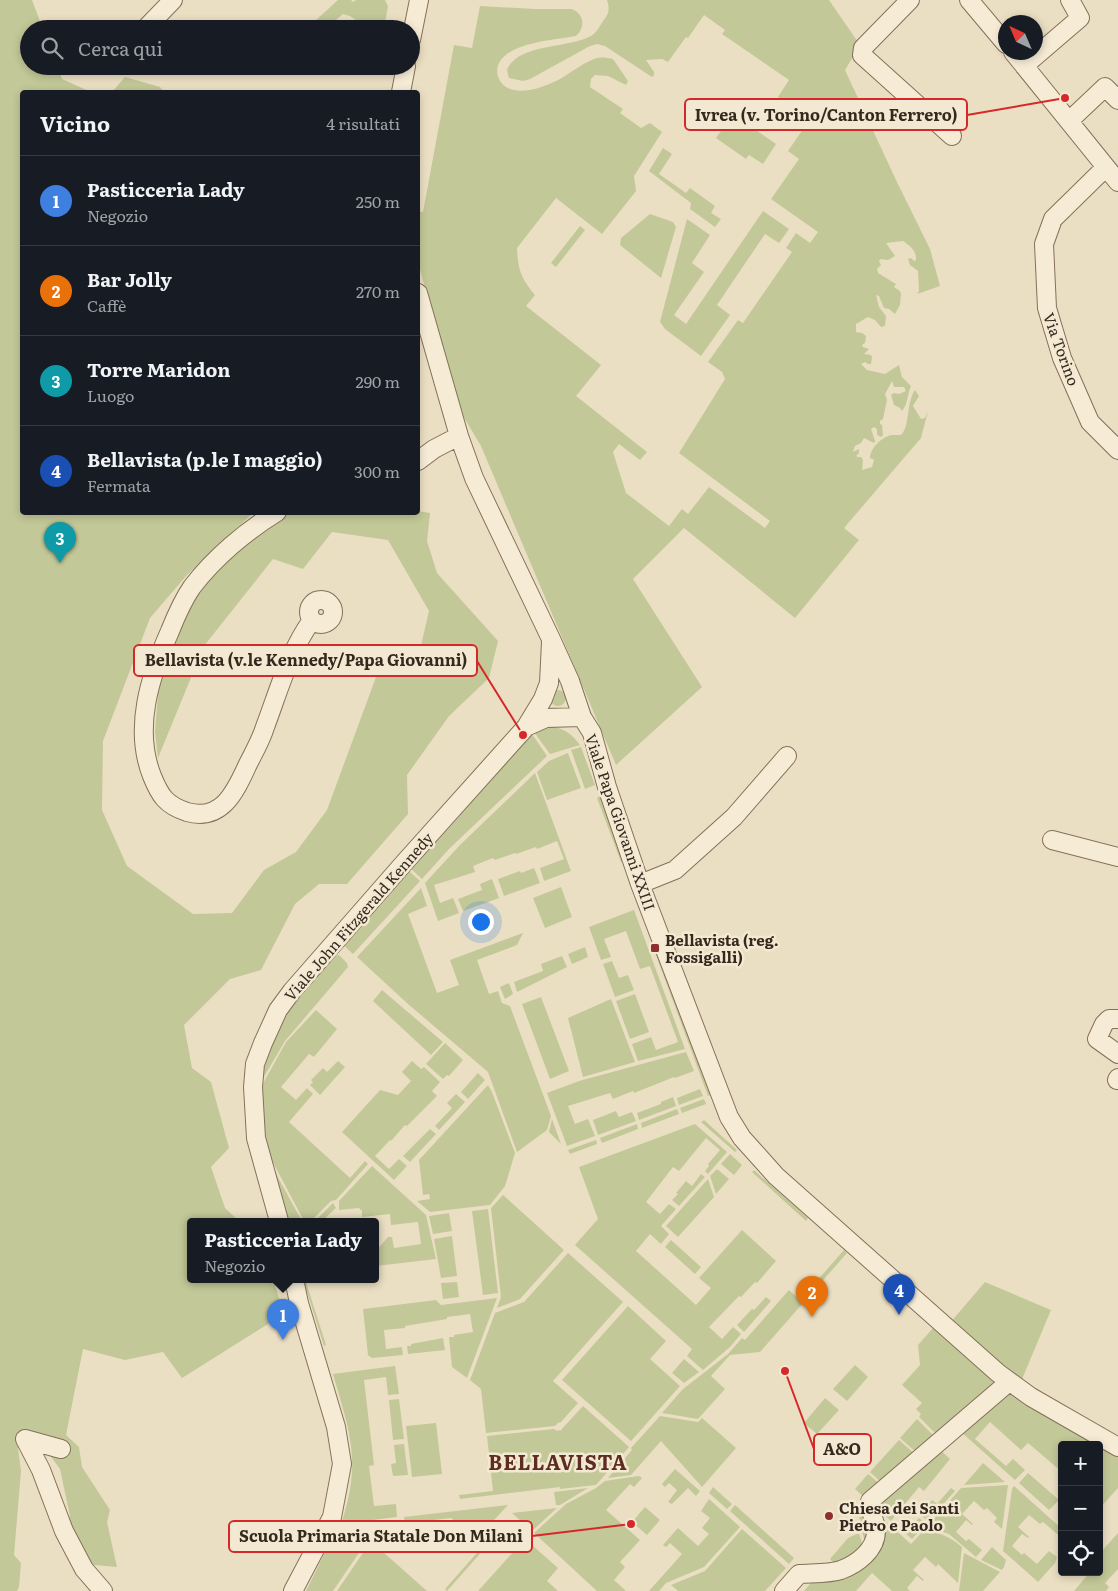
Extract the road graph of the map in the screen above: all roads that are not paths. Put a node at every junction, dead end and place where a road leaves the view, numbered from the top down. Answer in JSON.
{"nodes":[{"id":1,"x":173,"y":0,"type":"edge"},
{"id":2,"x":419,"y":0,"type":"edge"},
{"id":3,"x":910,"y":0,"type":"edge"},
{"id":4,"x":969,"y":0,"type":"edge"},
{"id":5,"x":1070,"y":0,"type":"edge"},
{"id":6,"x":154,"y":20,"type":"edge"},
{"id":7,"x":415,"y":20,"type":"edge"},
{"id":8,"x":998,"y":34,"type":"edge"},
{"id":9,"x":1043,"y":42,"type":"edge"},
{"id":10,"x":1019,"y":60,"type":"edge"},
{"id":11,"x":404,"y":75,"type":"edge"},
{"id":12,"x":400,"y":90,"type":"edge"},
{"id":13,"x":1118,"y":100,"type":"edge"},
{"id":14,"x":1069,"y":121,"type":"junction"},
{"id":15,"x":952,"y":136,"type":"dead end"},
{"id":16,"x":1106,"y":166,"type":"junction"},
{"id":17,"x":1118,"y":182,"type":"edge"},
{"id":18,"x":420,"y":299,"type":"edge"},
{"id":19,"x":459,"y":436,"type":"junction"},
{"id":20,"x":1118,"y":450,"type":"edge"},
{"id":21,"x":420,"y":460,"type":"edge"},
{"id":22,"x":272,"y":515,"type":"edge"},
{"id":23,"x":312,"y":620,"type":"dead end"},
{"id":24,"x":551,"y":639,"type":"junction"},
{"id":25,"x":582,"y":717,"type":"junction"},
{"id":26,"x":526,"y":727,"type":"junction"},
{"id":27,"x":787,"y":756,"type":"dead end"},
{"id":28,"x":1052,"y":840,"type":"dead end"},
{"id":29,"x":1118,"y":857,"type":"edge"},
{"id":30,"x":640,"y":884,"type":"junction"},
{"id":31,"x":1118,"y":1019,"type":"edge"},
{"id":32,"x":1118,"y":1054,"type":"edge"},
{"id":33,"x":278,"y":1218,"type":"edge"},
{"id":34,"x":295,"y":1283,"type":"edge"},
{"id":35,"x":1009,"y":1382,"type":"junction"},
{"id":36,"x":1118,"y":1447,"type":"edge"},
{"id":37,"x":61,"y":1449,"type":"dead end"},
{"id":38,"x":103,"y":1591,"type":"edge"},
{"id":39,"x":293,"y":1591,"type":"edge"},
{"id":40,"x":784,"y":1591,"type":"edge"}],
"edges":[{"from":1,"to":6,"type":"street"},
{"from":2,"to":7,"type":"street"},
{"from":3,"to":15,"type":"street"},
{"from":4,"to":8,"type":"street"},
{"from":5,"to":9,"type":"street"},
{"from":10,"to":14,"type":"street"},
{"from":11,"to":12,"type":"street"},
{"from":13,"to":14,"type":"street"},
{"from":14,"to":16,"type":"street"},
{"from":16,"to":17,"type":"street"},
{"from":16,"to":20,"type":"street","name":"Via Torino"},
{"from":18,"to":19,"type":"street","name":"Viale Papa Giovanni XXIII"},
{"from":19,"to":21,"type":"street"},
{"from":19,"to":24,"type":"street","name":"Viale Papa Giovanni XXIII"},
{"from":22,"to":23,"type":"street"},
{"from":24,"to":25,"type":"street","name":"Viale Papa Giovanni XXIII"},
{"from":24,"to":26,"type":"street","name":"Viale John Fitzgerald Kennedy"},
{"from":25,"to":26,"type":"street","name":"Viale John Fitzgerald Kennedy"},
{"from":25,"to":30,"type":"street","name":"Viale Papa Giovanni XXIII"},
{"from":26,"to":33,"type":"street","name":"Viale John Fitzgerald Kennedy"},
{"from":27,"to":30,"type":"street"},
{"from":28,"to":29,"type":"street"},
{"from":30,"to":35,"type":"street","name":"Viale Papa Giovanni XXIII"},
{"from":31,"to":32,"type":"street"},
{"from":34,"to":39,"type":"street"},
{"from":35,"to":36,"type":"street","name":"Viale Papa Giovanni XXIII"},
{"from":35,"to":40,"type":"street"},
{"from":37,"to":38,"type":"street"}]}
